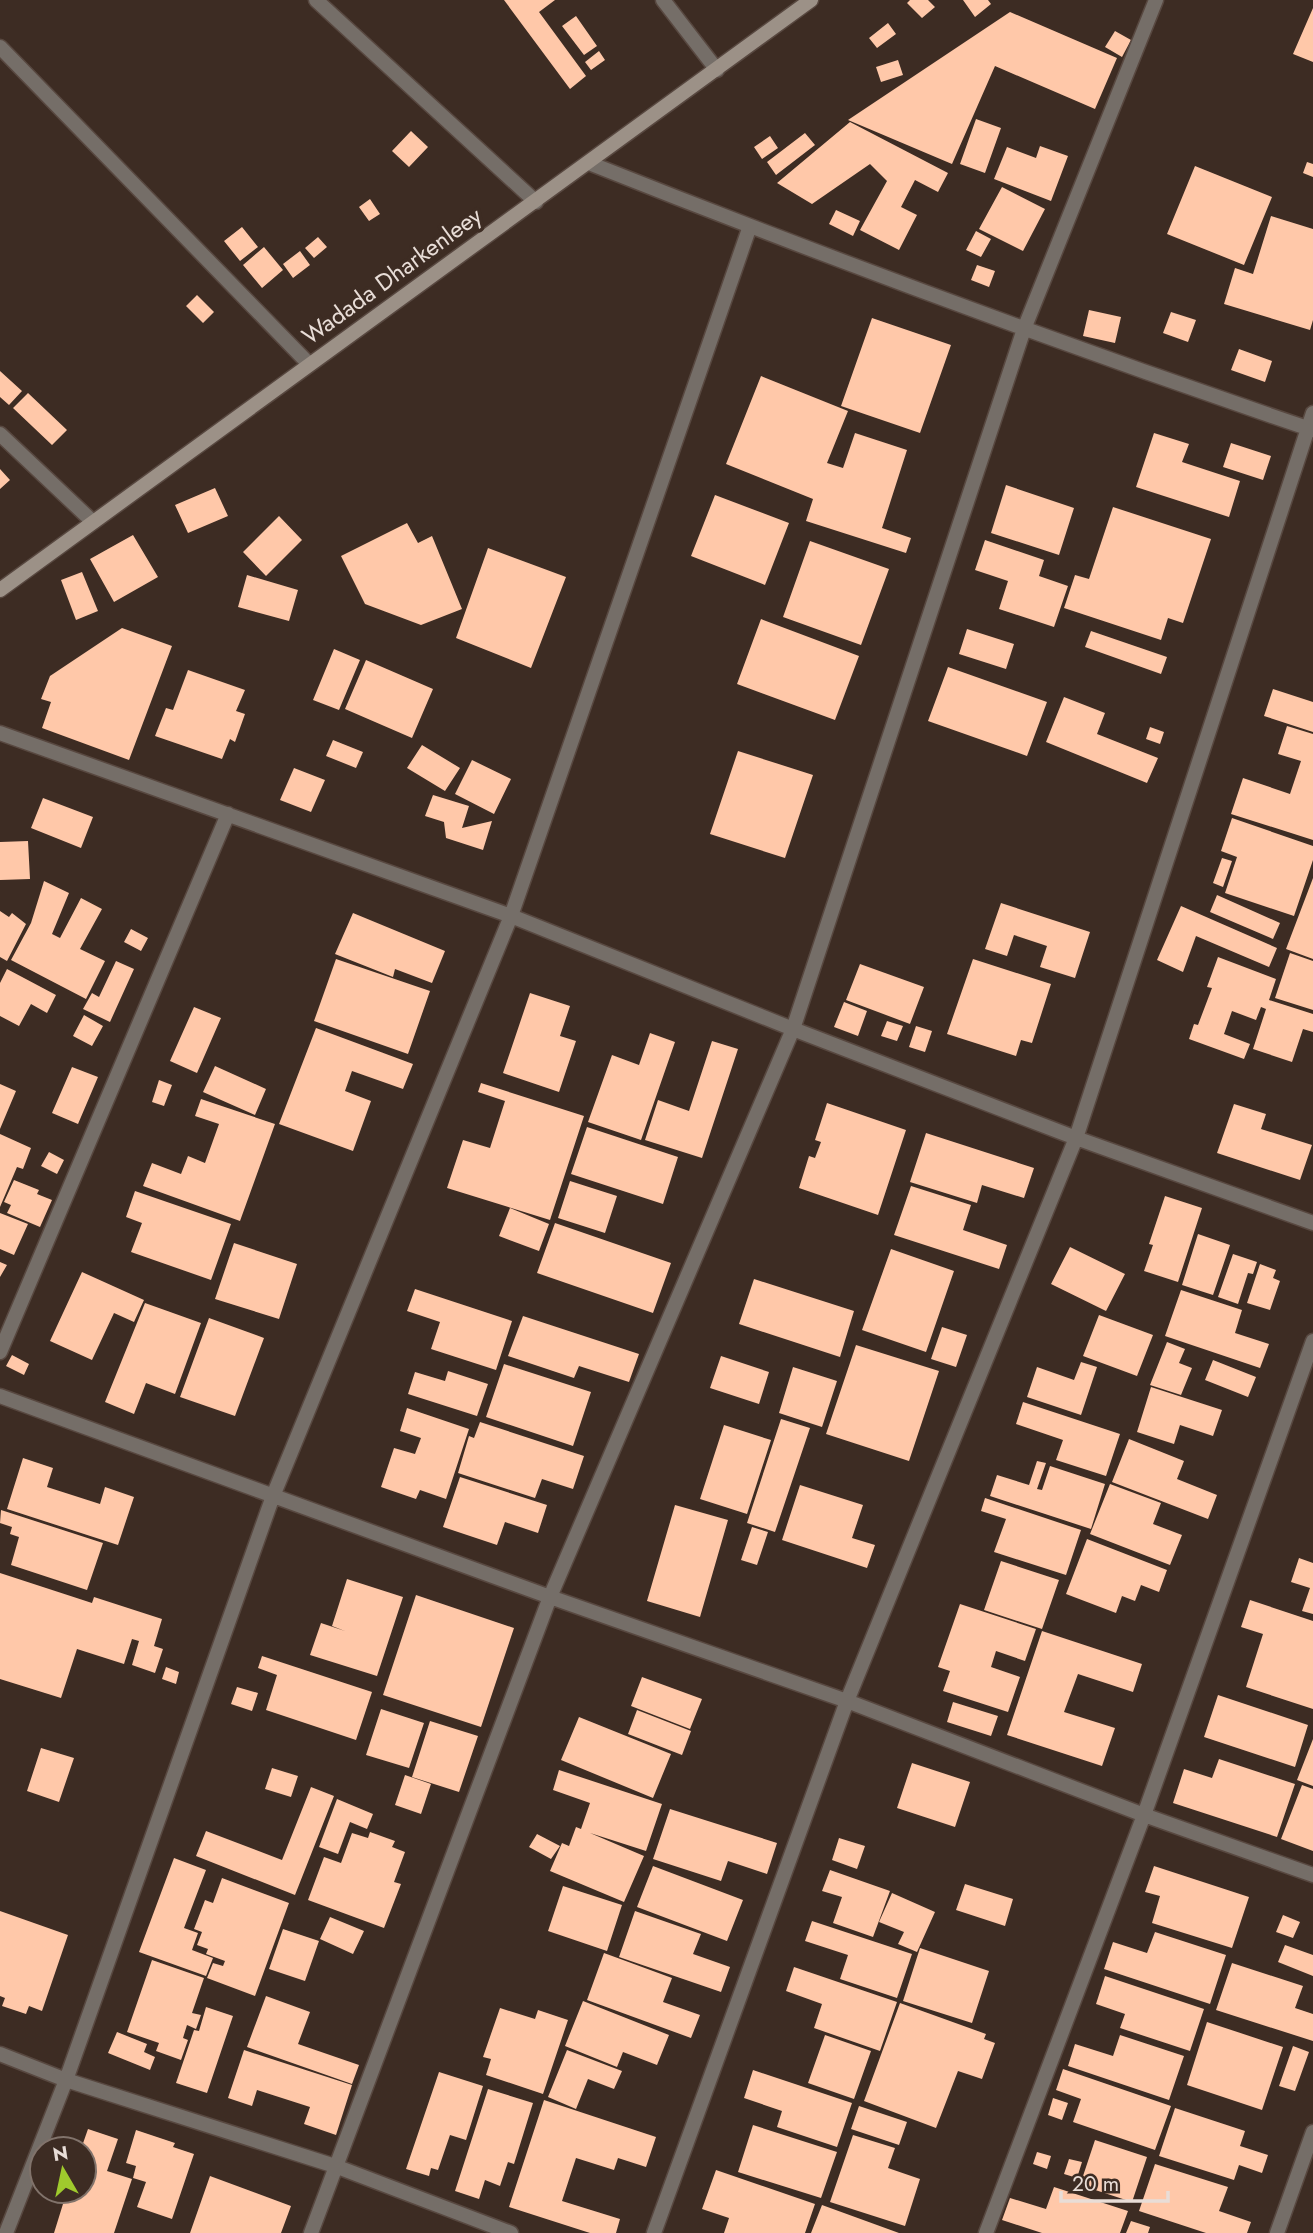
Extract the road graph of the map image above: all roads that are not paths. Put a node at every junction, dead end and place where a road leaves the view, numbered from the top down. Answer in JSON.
{"nodes":[{"id":1,"x":316,"y":0,"type":"edge"},
{"id":2,"x":663,"y":0,"type":"edge"},
{"id":3,"x":811,"y":0,"type":"edge"},
{"id":4,"x":1156,"y":0,"type":"edge"},
{"id":5,"x":0,"y":47,"type":"edge"},
{"id":6,"x":717,"y":70,"type":"junction"},
{"id":7,"x":589,"y":163,"type":"junction"},
{"id":8,"x":536,"y":202,"type":"junction"},
{"id":9,"x":750,"y":226,"type":"junction"},
{"id":10,"x":1024,"y":330,"type":"junction"},
{"id":11,"x":309,"y":364,"type":"junction"},
{"id":12,"x":1313,"y":413,"type":"edge"},
{"id":13,"x":1310,"y":429,"type":"edge"},
{"id":14,"x":0,"y":434,"type":"edge"},
{"id":15,"x":93,"y":522,"type":"junction"},
{"id":16,"x":0,"y":590,"type":"edge"},
{"id":17,"x":0,"y":733,"type":"edge"},
{"id":18,"x":228,"y":814,"type":"junction"},
{"id":19,"x":511,"y":916,"type":"junction"},
{"id":20,"x":793,"y":1029,"type":"junction"},
{"id":21,"x":1076,"y":1138,"type":"junction"},
{"id":22,"x":1313,"y":1223,"type":"edge"},
{"id":23,"x":1313,"y":1341,"type":"edge"},
{"id":24,"x":0,"y":1352,"type":"edge"},
{"id":25,"x":0,"y":1396,"type":"edge"},
{"id":26,"x":273,"y":1496,"type":"junction"},
{"id":27,"x":550,"y":1597,"type":"junction"},
{"id":28,"x":847,"y":1701,"type":"junction"},
{"id":29,"x":1144,"y":1815,"type":"junction"},
{"id":30,"x":1313,"y":1875,"type":"edge"},
{"id":31,"x":0,"y":2054,"type":"edge"},
{"id":32,"x":66,"y":2080,"type":"junction"},
{"id":33,"x":1313,"y":2132,"type":"edge"},
{"id":34,"x":335,"y":2166,"type":"junction"},
{"id":35,"x":6,"y":2233,"type":"edge"},
{"id":36,"x":310,"y":2233,"type":"edge"},
{"id":37,"x":511,"y":2233,"type":"edge"},
{"id":38,"x":654,"y":2233,"type":"edge"},
{"id":39,"x":986,"y":2233,"type":"edge"},
{"id":40,"x":1278,"y":2233,"type":"edge"}],
"edges":[{"from":1,"to":8,"type":"street"},
{"from":2,"to":6,"type":"street"},
{"from":3,"to":6,"type":"main road","name":"Wadada Dharkenleey"},
{"from":4,"to":10,"type":"street"},
{"from":5,"to":11,"type":"street"},
{"from":6,"to":7,"type":"main road","name":"Wadada Dharkenleey"},
{"from":7,"to":8,"type":"main road","name":"Wadada Dharkenleey"},
{"from":7,"to":9,"type":"street"},
{"from":8,"to":11,"type":"main road","name":"Wadada Dharkenleey"},
{"from":9,"to":10,"type":"street"},
{"from":9,"to":19,"type":"street"},
{"from":10,"to":13,"type":"street"},
{"from":10,"to":20,"type":"street"},
{"from":11,"to":15,"type":"main road","name":"Wadada Dharkenleey"},
{"from":12,"to":13,"type":"street"},
{"from":13,"to":21,"type":"street"},
{"from":14,"to":15,"type":"street"},
{"from":15,"to":16,"type":"main road","name":"Wadada Dharkenleey"},
{"from":17,"to":18,"type":"street"},
{"from":18,"to":19,"type":"street"},
{"from":18,"to":24,"type":"street"},
{"from":19,"to":20,"type":"street"},
{"from":19,"to":26,"type":"street"},
{"from":20,"to":21,"type":"street"},
{"from":20,"to":27,"type":"street"},
{"from":21,"to":22,"type":"street"},
{"from":21,"to":28,"type":"street"},
{"from":23,"to":29,"type":"street"},
{"from":25,"to":26,"type":"street"},
{"from":26,"to":27,"type":"street"},
{"from":26,"to":32,"type":"street"},
{"from":27,"to":28,"type":"street"},
{"from":27,"to":34,"type":"street"},
{"from":28,"to":29,"type":"street"},
{"from":28,"to":38,"type":"street"},
{"from":29,"to":30,"type":"street"},
{"from":29,"to":39,"type":"street"},
{"from":31,"to":32,"type":"street"},
{"from":32,"to":34,"type":"street"},
{"from":32,"to":35,"type":"street"},
{"from":33,"to":40,"type":"street"},
{"from":34,"to":36,"type":"street"},
{"from":34,"to":37,"type":"street"}]}
